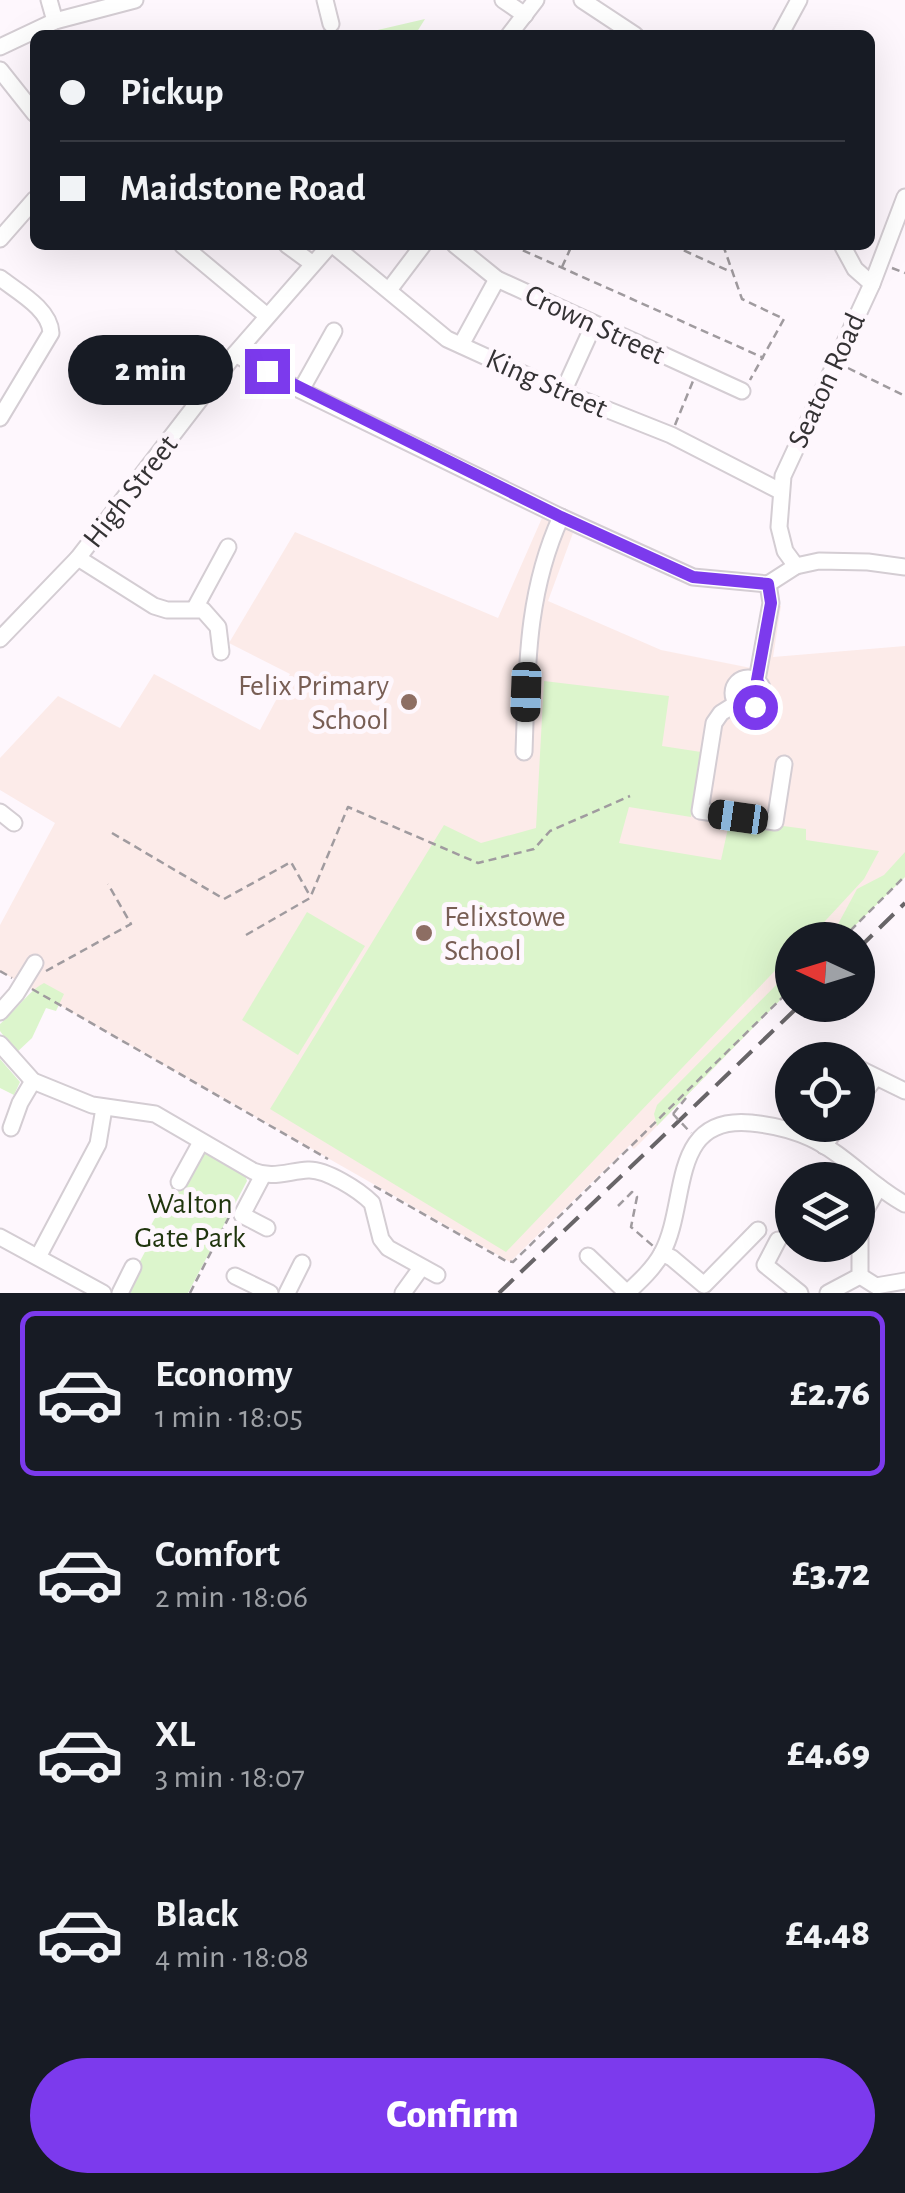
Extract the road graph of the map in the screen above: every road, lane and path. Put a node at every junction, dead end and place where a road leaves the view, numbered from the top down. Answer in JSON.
{"nodes":[{"id":1,"x":48,"y":0,"type":"edge"},
{"id":2,"x":135,"y":0,"type":"edge"},
{"id":3,"x":325,"y":0,"type":"edge"},
{"id":4,"x":504,"y":0,"type":"edge"},
{"id":5,"x":536,"y":0,"type":"edge"},
{"id":6,"x":582,"y":0,"type":"edge"},
{"id":7,"x":799,"y":0,"type":"edge"},
{"id":8,"x":525,"y":15,"type":"junction"},
{"id":9,"x":55,"y":22,"type":"junction"},
{"id":10,"x":331,"y":24,"type":"dead end"},
{"id":11,"x":37,"y":30,"type":"edge"},
{"id":12,"x":513,"y":30,"type":"edge"},
{"id":13,"x":627,"y":30,"type":"edge"},
{"id":14,"x":783,"y":30,"type":"edge"},
{"id":15,"x":30,"y":33,"type":"edge"},
{"id":16,"x":0,"y":47,"type":"edge"},
{"id":17,"x":0,"y":70,"type":"edge"},
{"id":18,"x":30,"y":108,"type":"edge"},
{"id":19,"x":905,"y":197,"type":"edge"},
{"id":20,"x":30,"y":204,"type":"edge"},
{"id":21,"x":1,"y":236,"type":"edge"},
{"id":22,"x":188,"y":250,"type":"edge"},
{"id":23,"x":294,"y":250,"type":"edge"},
{"id":24,"x":326,"y":250,"type":"edge"},
{"id":25,"x":337,"y":250,"type":"edge"},
{"id":26,"x":419,"y":250,"type":"edge"},
{"id":27,"x":461,"y":250,"type":"edge"},
{"id":28,"x":522,"y":250,"type":"edge"},
{"id":29,"x":570,"y":250,"type":"edge"},
{"id":30,"x":683,"y":250,"type":"edge"},
{"id":31,"x":725,"y":250,"type":"edge"},
{"id":32,"x":845,"y":250,"type":"edge"},
{"id":33,"x":313,"y":264,"type":"junction"},
{"id":34,"x":562,"y":269,"type":"junction"},
{"id":35,"x":733,"y":273,"type":"junction"},
{"id":36,"x":0,"y":278,"type":"edge"},
{"id":37,"x":497,"y":279,"type":"junction"},
{"id":38,"x":872,"y":284,"type":"junction"},
{"id":39,"x":389,"y":290,"type":"junction"},
{"id":40,"x":266,"y":315,"type":"junction"},
{"id":41,"x":594,"y":324,"type":"junction"},
{"id":42,"x":334,"y":330,"type":"dead end"},
{"id":43,"x":462,"y":345,"type":"junction"},
{"id":44,"x":235,"y":354,"type":"junction"},
{"id":45,"x":764,"y":358,"type":"junction"},
{"id":46,"x":836,"y":361,"type":"junction"},
{"id":47,"x":698,"y":371,"type":"junction"},
{"id":48,"x":301,"y":390,"type":"junction"},
{"id":49,"x":562,"y":392,"type":"junction"},
{"id":50,"x":742,"y":392,"type":"joint"},
{"id":51,"x":905,"y":396,"type":"edge"},
{"id":52,"x":0,"y":418,"type":"edge"},
{"id":53,"x":671,"y":435,"type":"junction"},
{"id":54,"x":780,"y":491,"type":"junction"},
{"id":55,"x":561,"y":517,"type":"junction"},
{"id":56,"x":228,"y":548,"type":"dead end"},
{"id":57,"x":78,"y":558,"type":"junction"},
{"id":58,"x":796,"y":566,"type":"junction"},
{"id":59,"x":905,"y":567,"type":"edge"},
{"id":60,"x":768,"y":584,"type":"junction"},
{"id":61,"x":195,"y":608,"type":"junction"},
{"id":62,"x":0,"y":639,"type":"edge"},
{"id":63,"x":220,"y":652,"type":"dead end"},
{"id":64,"x":524,"y":752,"type":"dead end"},
{"id":65,"x":784,"y":764,"type":"dead end"},
{"id":66,"x":630,"y":796,"type":"dead end"},
{"id":67,"x":0,"y":812,"type":"edge"},
{"id":68,"x":14,"y":822,"type":"dead end"},
{"id":69,"x":112,"y":833,"type":"dead end"},
{"id":70,"x":905,"y":876,"type":"edge"},
{"id":71,"x":108,"y":884,"type":"dead end"},
{"id":72,"x":310,"y":898,"type":"junction"},
{"id":73,"x":859,"y":922,"type":"edge"},
{"id":74,"x":246,"y":934,"type":"dead end"},
{"id":75,"x":35,"y":964,"type":"dead end"},
{"id":76,"x":0,"y":971,"type":"edge"},
{"id":77,"x":23,"y":984,"type":"junction"},
{"id":78,"x":775,"y":1005,"type":"edge"},
{"id":79,"x":0,"y":1012,"type":"edge"},
{"id":80,"x":0,"y":1044,"type":"edge"},
{"id":81,"x":875,"y":1078,"type":"edge"},
{"id":82,"x":33,"y":1082,"type":"junction"},
{"id":83,"x":905,"y":1091,"type":"edge"},
{"id":84,"x":684,"y":1096,"type":"junction"},
{"id":85,"x":104,"y":1108,"type":"junction"},
{"id":86,"x":12,"y":1128,"type":"dead end"},
{"id":87,"x":691,"y":1133,"type":"dead end"},
{"id":88,"x":201,"y":1142,"type":"junction"},
{"id":89,"x":827,"y":1142,"type":"edge"},
{"id":90,"x":824,"y":1146,"type":"junction"},
{"id":91,"x":339,"y":1166,"type":"dead end"},
{"id":92,"x":262,"y":1175,"type":"junction"},
{"id":93,"x":179,"y":1182,"type":"dead end"},
{"id":94,"x":372,"y":1185,"type":"dead end"},
{"id":95,"x":879,"y":1187,"type":"junction"},
{"id":96,"x":905,"y":1204,"type":"edge"},
{"id":97,"x":235,"y":1206,"type":"dead end"},
{"id":98,"x":618,"y":1206,"type":"dead end"},
{"id":99,"x":267,"y":1228,"type":"dead end"},
{"id":100,"x":758,"y":1230,"type":"dead end"},
{"id":101,"x":0,"y":1237,"type":"edge"},
{"id":102,"x":775,"y":1246,"type":"edge"},
{"id":103,"x":662,"y":1253,"type":"junction"},
{"id":104,"x":588,"y":1256,"type":"dead end"},
{"id":105,"x":38,"y":1257,"type":"junction"},
{"id":106,"x":302,"y":1263,"type":"dead end"},
{"id":107,"x":133,"y":1267,"type":"dead end"},
{"id":108,"x":421,"y":1268,"type":"junction"},
{"id":109,"x":437,"y":1275,"type":"dead end"},
{"id":110,"x":235,"y":1276,"type":"dead end"},
{"id":111,"x":860,"y":1276,"type":"junction"},
{"id":112,"x":905,"y":1281,"type":"edge"},
{"id":113,"x":102,"y":1293,"type":"edge"},
{"id":114,"x":120,"y":1293,"type":"edge"},
{"id":115,"x":190,"y":1293,"type":"edge"},
{"id":116,"x":270,"y":1293,"type":"edge"},
{"id":117,"x":287,"y":1293,"type":"edge"},
{"id":118,"x":403,"y":1293,"type":"edge"},
{"id":119,"x":627,"y":1293,"type":"edge"},
{"id":120,"x":800,"y":1293,"type":"edge"},
{"id":121,"x":828,"y":1293,"type":"edge"}],
"edges":[{"from":1,"to":9,"type":"street"},
{"from":2,"to":9,"type":"street"},
{"from":3,"to":10,"type":"street"},
{"from":4,"to":8,"type":"street"},
{"from":5,"to":8,"type":"street"},
{"from":6,"to":13,"type":"street"},
{"from":7,"to":14,"type":"street"},
{"from":8,"to":12,"type":"street"},
{"from":9,"to":11,"type":"street"},
{"from":15,"to":16,"type":"street"},
{"from":17,"to":18,"type":"street"},
{"from":19,"to":38,"type":"street","name":"Seaton Road"},
{"from":20,"to":21,"type":"street"},
{"from":22,"to":40,"type":"street"},
{"from":23,"to":33,"type":"street"},
{"from":24,"to":33,"type":"street","name":"High Street"},
{"from":25,"to":39,"type":"street","name":"King Street"},
{"from":26,"to":39,"type":"street"},
{"from":27,"to":37,"type":"street","name":"Crown Street"},
{"from":28,"to":34,"type":"path"},
{"from":29,"to":34,"type":"path"},
{"from":30,"to":35,"type":"path"},
{"from":31,"to":35,"type":"path"},
{"from":32,"to":38,"type":"street"},
{"from":33,"to":40,"type":"street","name":"High Street"},
{"from":34,"to":45,"type":"path"},
{"from":35,"to":45,"type":"path"},
{"from":36,"to":52,"type":"street"},
{"from":37,"to":41,"type":"street","name":"Crown Street"},
{"from":37,"to":43,"type":"street"},
{"from":38,"to":46,"type":"street","name":"Seaton Road"},
{"from":39,"to":43,"type":"street","name":"King Street"},
{"from":40,"to":44,"type":"street","name":"High Street"},
{"from":41,"to":47,"type":"street","name":"Crown Street"},
{"from":41,"to":49,"type":"street"},
{"from":42,"to":48,"type":"street"},
{"from":43,"to":49,"type":"street","name":"King Street"},
{"from":44,"to":48,"type":"street"},
{"from":44,"to":57,"type":"street","name":"High Street"},
{"from":45,"to":50,"type":"path"},
{"from":46,"to":51,"type":"path"},
{"from":46,"to":54,"type":"street","name":"Seaton Road"},
{"from":47,"to":50,"type":"street","name":"Crown Street"},
{"from":47,"to":53,"type":"path"},
{"from":48,"to":55,"type":"street"},
{"from":49,"to":53,"type":"street","name":"King Street"},
{"from":53,"to":54,"type":"street","name":"King Street"},
{"from":54,"to":58,"type":"street","name":"Seaton Road"},
{"from":55,"to":60,"type":"street"},
{"from":55,"to":64,"type":"street"},
{"from":56,"to":61,"type":"street"},
{"from":57,"to":61,"type":"street"},
{"from":57,"to":62,"type":"street","name":"High Street"},
{"from":58,"to":59,"type":"street"},
{"from":58,"to":60,"type":"street"},
{"from":60,"to":65,"type":"street"},
{"from":61,"to":63,"type":"street"},
{"from":66,"to":72,"type":"path"},
{"from":67,"to":68,"type":"street"},
{"from":69,"to":72,"type":"path"},
{"from":70,"to":73,"type":"path"},
{"from":71,"to":77,"type":"path"},
{"from":72,"to":74,"type":"path"},
{"from":75,"to":77,"type":"street"},
{"from":76,"to":77,"type":"path"},
{"from":77,"to":79,"type":"street"},
{"from":77,"to":91,"type":"path"},
{"from":78,"to":84,"type":"path"},
{"from":80,"to":82,"type":"street"},
{"from":81,"to":83,"type":"street"},
{"from":82,"to":85,"type":"street"},
{"from":82,"to":86,"type":"street"},
{"from":84,"to":87,"type":"path","bridge":true},
{"from":84,"to":94,"type":"path"},
{"from":85,"to":88,"type":"street"},
{"from":85,"to":105,"type":"street"},
{"from":88,"to":92,"type":"street"},
{"from":88,"to":93,"type":"street"},
{"from":89,"to":90,"type":"street"},
{"from":90,"to":95,"type":"street"},
{"from":90,"to":103,"type":"street"},
{"from":92,"to":99,"type":"street"},
{"from":92,"to":108,"type":"street"},
{"from":95,"to":96,"type":"street"},
{"from":95,"to":111,"type":"street"},
{"from":97,"to":115,"type":"path"},
{"from":98,"to":103,"type":"path"},
{"from":100,"to":103,"type":"street"},
{"from":101,"to":105,"type":"street"},
{"from":102,"to":120,"type":"street"},
{"from":103,"to":119,"type":"street"},
{"from":104,"to":119,"type":"street"},
{"from":105,"to":113,"type":"street"},
{"from":106,"to":117,"type":"street"},
{"from":107,"to":114,"type":"street"},
{"from":108,"to":109,"type":"street"},
{"from":108,"to":118,"type":"street"},
{"from":110,"to":116,"type":"street"},
{"from":111,"to":112,"type":"street"},
{"from":111,"to":121,"type":"street"}]}
